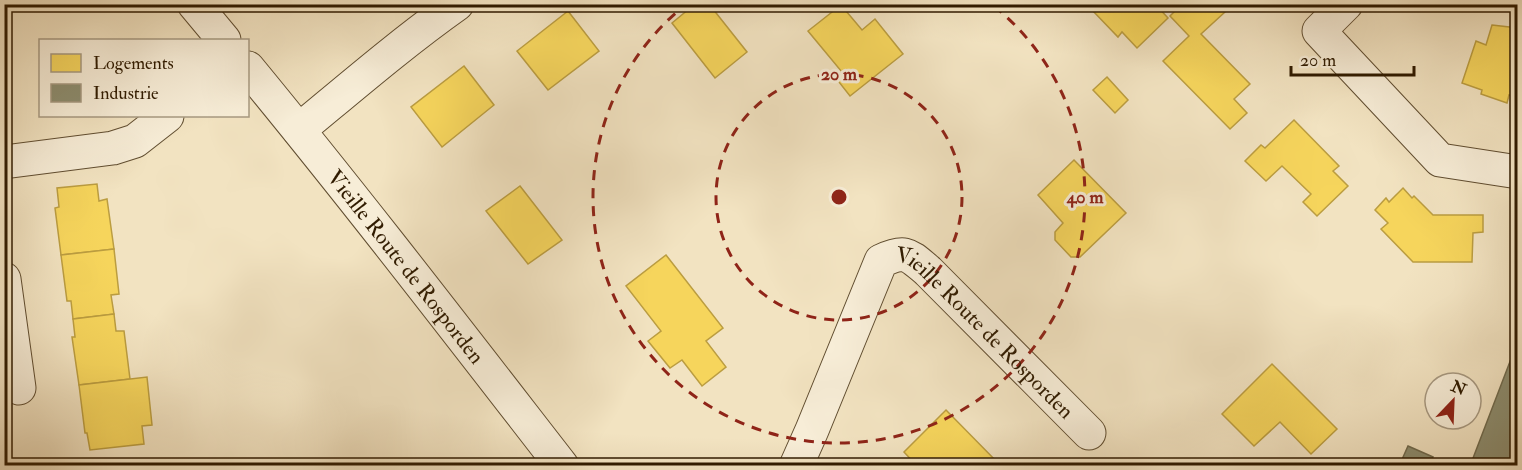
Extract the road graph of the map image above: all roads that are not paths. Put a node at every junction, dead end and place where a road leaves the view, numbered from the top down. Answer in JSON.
{"nodes":[{"id":1,"x":194,"y":4,"type":"edge"},
{"id":2,"x":457,"y":4,"type":"edge"},
{"id":3,"x":1346,"y":4,"type":"edge"},
{"id":4,"x":223,"y":39,"type":"edge"},
{"id":5,"x":249,"y":69,"type":"edge"},
{"id":6,"x":166,"y":117,"type":"edge"},
{"id":7,"x":299,"y":130,"type":"junction"},
{"id":8,"x":4,"y":162,"type":"edge"},
{"id":9,"x":1518,"y":172,"type":"edge"},
{"id":10,"x":4,"y":279,"type":"edge"},
{"id":11,"x":19,"y":388,"type":"dead end"},
{"id":12,"x":1089,"y":433,"type":"dead end"},
{"id":13,"x":562,"y":465,"type":"edge"},
{"id":14,"x":796,"y":465,"type":"edge"}],
"edges":[{"from":1,"to":4,"type":"street"},
{"from":2,"to":7,"type":"street"},
{"from":3,"to":9,"type":"street"},
{"from":5,"to":7,"type":"street","name":"Vieille Route de Rosporden"},
{"from":6,"to":8,"type":"street"},
{"from":7,"to":13,"type":"street","name":"Vieille Route de Rosporden"},
{"from":10,"to":11,"type":"street"},
{"from":12,"to":14,"type":"street","name":"Vieille Route de Rosporden"}]}
